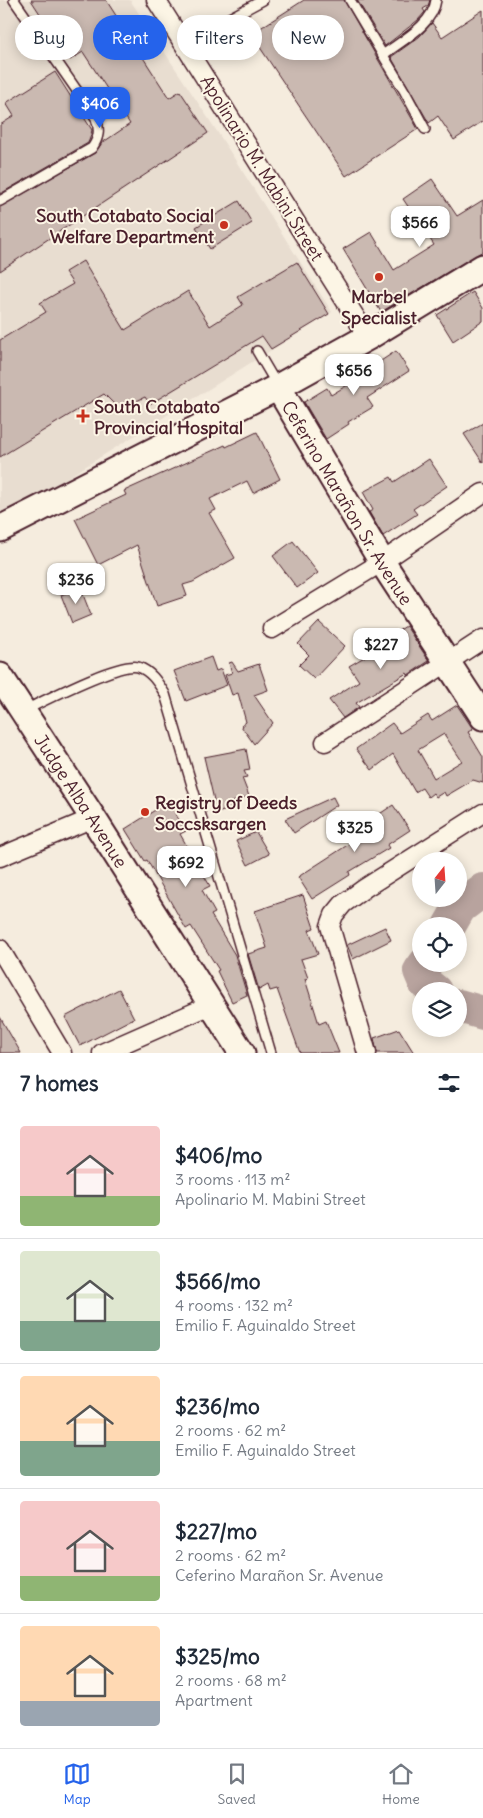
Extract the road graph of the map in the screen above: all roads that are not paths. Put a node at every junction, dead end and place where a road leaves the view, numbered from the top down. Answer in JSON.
{"nodes":[{"id":1,"x":14,"y":0,"type":"edge"},
{"id":2,"x":156,"y":0,"type":"edge"},
{"id":3,"x":263,"y":0,"type":"edge"},
{"id":4,"x":350,"y":0,"type":"edge"},
{"id":5,"x":436,"y":0,"type":"edge"},
{"id":6,"x":235,"y":15,"type":"edge"},
{"id":7,"x":177,"y":33,"type":"edge"},
{"id":8,"x":383,"y":54,"type":"junction"},
{"id":9,"x":194,"y":60,"type":"edge"},
{"id":10,"x":425,"y":129,"type":"dead end"},
{"id":11,"x":0,"y":200,"type":"edge"},
{"id":12,"x":483,"y":267,"type":"edge"},
{"id":13,"x":368,"y":337,"type":"junction"},
{"id":14,"x":257,"y":351,"type":"dead end"},
{"id":15,"x":278,"y":387,"type":"junction"},
{"id":16,"x":483,"y":493,"type":"edge"},
{"id":17,"x":0,"y":529,"type":"edge"},
{"id":18,"x":382,"y":562,"type":"junction"},
{"id":19,"x":272,"y":629,"type":"dead end"},
{"id":20,"x":483,"y":639,"type":"edge"},
{"id":21,"x":448,"y":662,"type":"junction"},
{"id":22,"x":0,"y":676,"type":"edge"},
{"id":23,"x":23,"y":711,"type":"junction"},
{"id":24,"x":483,"y":718,"type":"edge"},
{"id":25,"x":325,"y":742,"type":"dead end"},
{"id":26,"x":483,"y":813,"type":"edge"},
{"id":27,"x":92,"y":818,"type":"junction"},
{"id":28,"x":0,"y":857,"type":"edge"},
{"id":29,"x":0,"y":949,"type":"edge"},
{"id":30,"x":211,"y":1005,"type":"junction"},
{"id":31,"x":62,"y":1053,"type":"edge"},
{"id":32,"x":102,"y":1053,"type":"edge"},
{"id":33,"x":242,"y":1053,"type":"edge"},
{"id":34,"x":271,"y":1053,"type":"edge"},
{"id":35,"x":367,"y":1053,"type":"edge"}],
"edges":[{"from":1,"to":11,"type":"lane"},
{"from":2,"to":7,"type":"street","name":"Apolinario M. Mabini Street"},
{"from":3,"to":6,"type":"lane"},
{"from":4,"to":8,"type":"lane"},
{"from":5,"to":8,"type":"lane"},
{"from":8,"to":10,"type":"lane"},
{"from":9,"to":13,"type":"street","name":"Apolinario M. Mabini Street"},
{"from":12,"to":13,"type":"street"},
{"from":13,"to":15,"type":"street"},
{"from":14,"to":15,"type":"lane"},
{"from":15,"to":17,"type":"street"},
{"from":15,"to":18,"type":"street","name":"Ceferino Marañon Sr. Avenue"},
{"from":16,"to":18,"type":"street"},
{"from":18,"to":19,"type":"street"},
{"from":18,"to":21,"type":"street","name":"Ceferino Marañon Sr. Avenue"},
{"from":20,"to":21,"type":"street"},
{"from":21,"to":24,"type":"street","name":"Ceferino Marañon Sr. Avenue"},
{"from":21,"to":25,"type":"street"},
{"from":22,"to":23,"type":"street","name":"Judge Alba Avenue"},
{"from":23,"to":27,"type":"street","name":"Judge Alba Avenue"},
{"from":23,"to":34,"type":"lane"},
{"from":26,"to":35,"type":"street"},
{"from":27,"to":28,"type":"street"},
{"from":27,"to":30,"type":"street","name":"Judge Alba Avenue"},
{"from":29,"to":31,"type":"street"},
{"from":30,"to":32,"type":"street"},
{"from":30,"to":33,"type":"street","name":"Judge Alba Avenue"}]}
